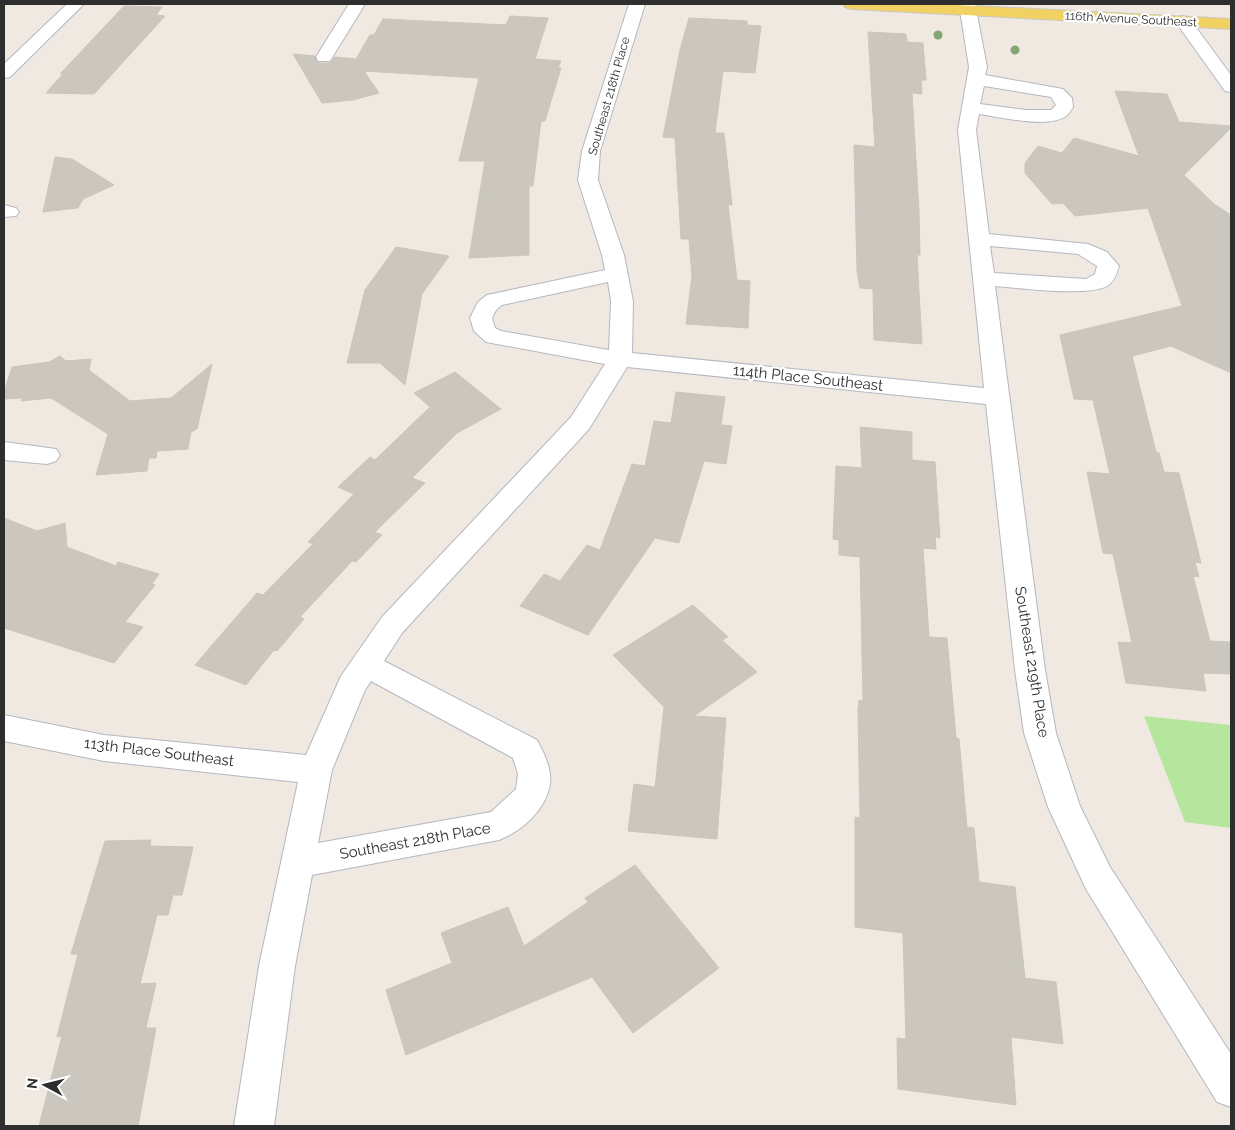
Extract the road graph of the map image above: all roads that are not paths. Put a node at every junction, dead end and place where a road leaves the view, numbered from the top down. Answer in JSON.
{"nodes":[{"id":1,"x":76,"y":4,"type":"edge"},
{"id":2,"x":356,"y":4,"type":"edge"},
{"id":3,"x":636,"y":4,"type":"edge"},
{"id":4,"x":851,"y":4,"type":"edge"},
{"id":5,"x":967,"y":7,"type":"edge"},
{"id":6,"x":1182,"y":21,"type":"junction"},
{"id":7,"x":1231,"y":24,"type":"edge"},
{"id":8,"x":324,"y":57,"type":"dead end"},
{"id":9,"x":4,"y":73,"type":"edge"},
{"id":10,"x":976,"y":79,"type":"junction"},
{"id":11,"x":1231,"y":87,"type":"edge"},
{"id":12,"x":971,"y":108,"type":"junction"},
{"id":13,"x":980,"y":239,"type":"junction"},
{"id":14,"x":616,"y":274,"type":"junction"},
{"id":15,"x":984,"y":279,"type":"junction"},
{"id":16,"x":620,"y":359,"type":"junction"},
{"id":17,"x":997,"y":397,"type":"junction"},
{"id":18,"x":4,"y":451,"type":"edge"},
{"id":19,"x":47,"y":455,"type":"dead end"},
{"id":20,"x":366,"y":665,"type":"junction"},
{"id":21,"x":4,"y":728,"type":"edge"},
{"id":22,"x":316,"y":770,"type":"junction"},
{"id":23,"x":298,"y":862,"type":"junction"},
{"id":24,"x":1231,"y":1088,"type":"edge"},
{"id":25,"x":254,"y":1126,"type":"edge"}],
"edges":[{"from":1,"to":9,"type":"street"},
{"from":2,"to":8,"type":"street"},
{"from":3,"to":14,"type":"street","name":"Southeast 218th Place"},
{"from":4,"to":5,"type":"main road","name":"116th Avenue Southeast"},
{"from":5,"to":6,"type":"main road","name":"116th Avenue Southeast"},
{"from":5,"to":10,"type":"street","name":"Southeast 219th Place"},
{"from":6,"to":7,"type":"main road","name":"116th Avenue Southeast"},
{"from":6,"to":11,"type":"street"},
{"from":10,"to":12,"type":"street","name":"Southeast 219th Place"},
{"from":10,"to":12,"type":"street"},
{"from":12,"to":13,"type":"street","name":"Southeast 219th Place"},
{"from":13,"to":15,"type":"street","name":"Southeast 219th Place"},
{"from":13,"to":15,"type":"street"},
{"from":14,"to":16,"type":"street","name":"Southeast 218th Place"},
{"from":14,"to":16,"type":"street"},
{"from":15,"to":17,"type":"street","name":"Southeast 219th Place"},
{"from":16,"to":17,"type":"street","name":"114th Place Southeast"},
{"from":16,"to":20,"type":"street"},
{"from":17,"to":24,"type":"street","name":"Southeast 219th Place"},
{"from":18,"to":19,"type":"street"},
{"from":20,"to":22,"type":"street"},
{"from":20,"to":23,"type":"street","name":"Southeast 218th Place"},
{"from":21,"to":22,"type":"street","name":"113th Place Southeast"},
{"from":22,"to":23,"type":"street"},
{"from":23,"to":25,"type":"street"}]}
